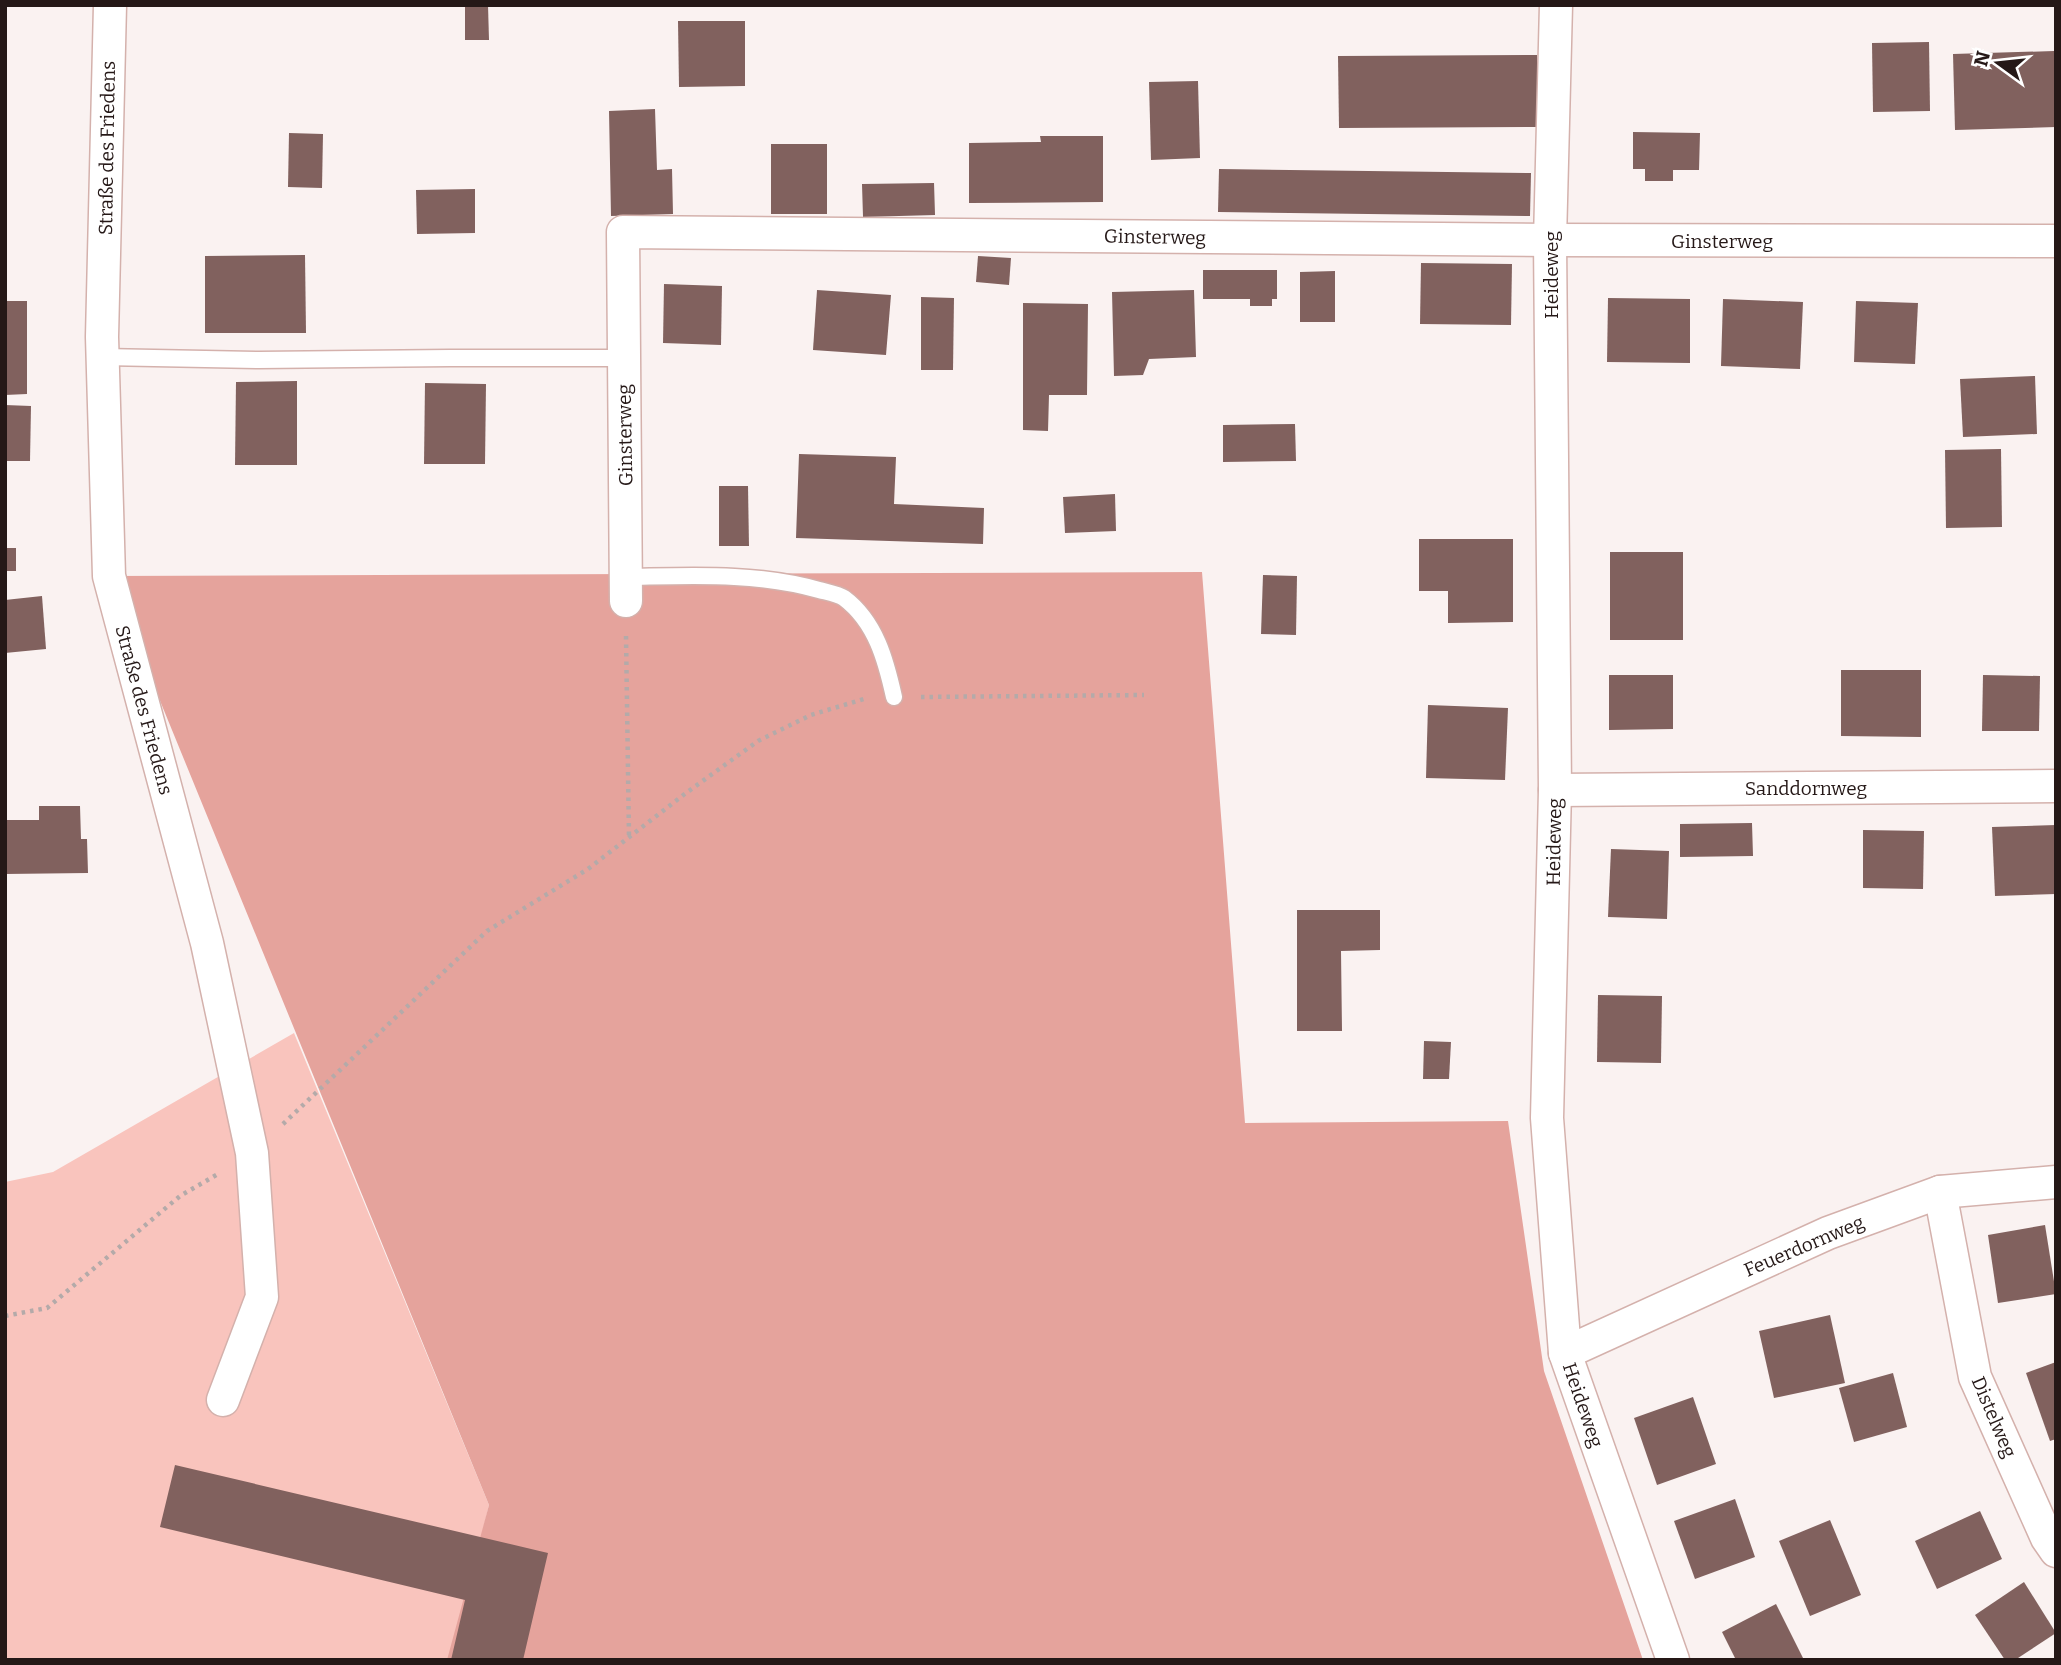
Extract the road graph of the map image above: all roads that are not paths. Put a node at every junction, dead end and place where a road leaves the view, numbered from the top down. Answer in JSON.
{"nodes":[{"id":1,"x":110,"y":5,"type":"edge"},
{"id":2,"x":1556,"y":5,"type":"edge"},
{"id":3,"x":1550,"y":240,"type":"junction"},
{"id":4,"x":2056,"y":241,"type":"edge"},
{"id":5,"x":103,"y":357,"type":"junction"},
{"id":6,"x":624,"y":358,"type":"junction"},
{"id":7,"x":626,"y":589,"type":"joint"},
{"id":8,"x":894,"y":697,"type":"road end"},
{"id":9,"x":2056,"y":786,"type":"edge"},
{"id":10,"x":1555,"y":790,"type":"junction"},
{"id":11,"x":2056,"y":1182,"type":"edge"},
{"id":12,"x":1940,"y":1192,"type":"junction"},
{"id":13,"x":1564,"y":1353,"type":"junction"},
{"id":14,"x":223,"y":1400,"type":"dead end"},
{"id":15,"x":2056,"y":1551,"type":"edge"},
{"id":16,"x":1673,"y":1660,"type":"edge"}],
"edges":[{"from":1,"to":5,"type":"street","name":"Straße des Friedens"},
{"from":2,"to":3,"type":"street","name":"Heideweg"},
{"from":3,"to":4,"type":"street","name":"Ginsterweg"},
{"from":3,"to":6,"type":"street","name":"Ginsterweg"},
{"from":3,"to":10,"type":"street","name":"Heideweg"},
{"from":5,"to":6,"type":"lane"},
{"from":5,"to":14,"type":"street","name":"Straße des Friedens"},
{"from":6,"to":7,"type":"street","name":"Ginsterweg"},
{"from":7,"to":8,"type":"lane"},
{"from":9,"to":10,"type":"street","name":"Sanddornweg"},
{"from":10,"to":13,"type":"street","name":"Heideweg"},
{"from":11,"to":12,"type":"street","name":"Feuerdornweg"},
{"from":12,"to":13,"type":"street","name":"Feuerdornweg"},
{"from":12,"to":15,"type":"street","name":"Distelweg"},
{"from":13,"to":16,"type":"street","name":"Heideweg"}]}
